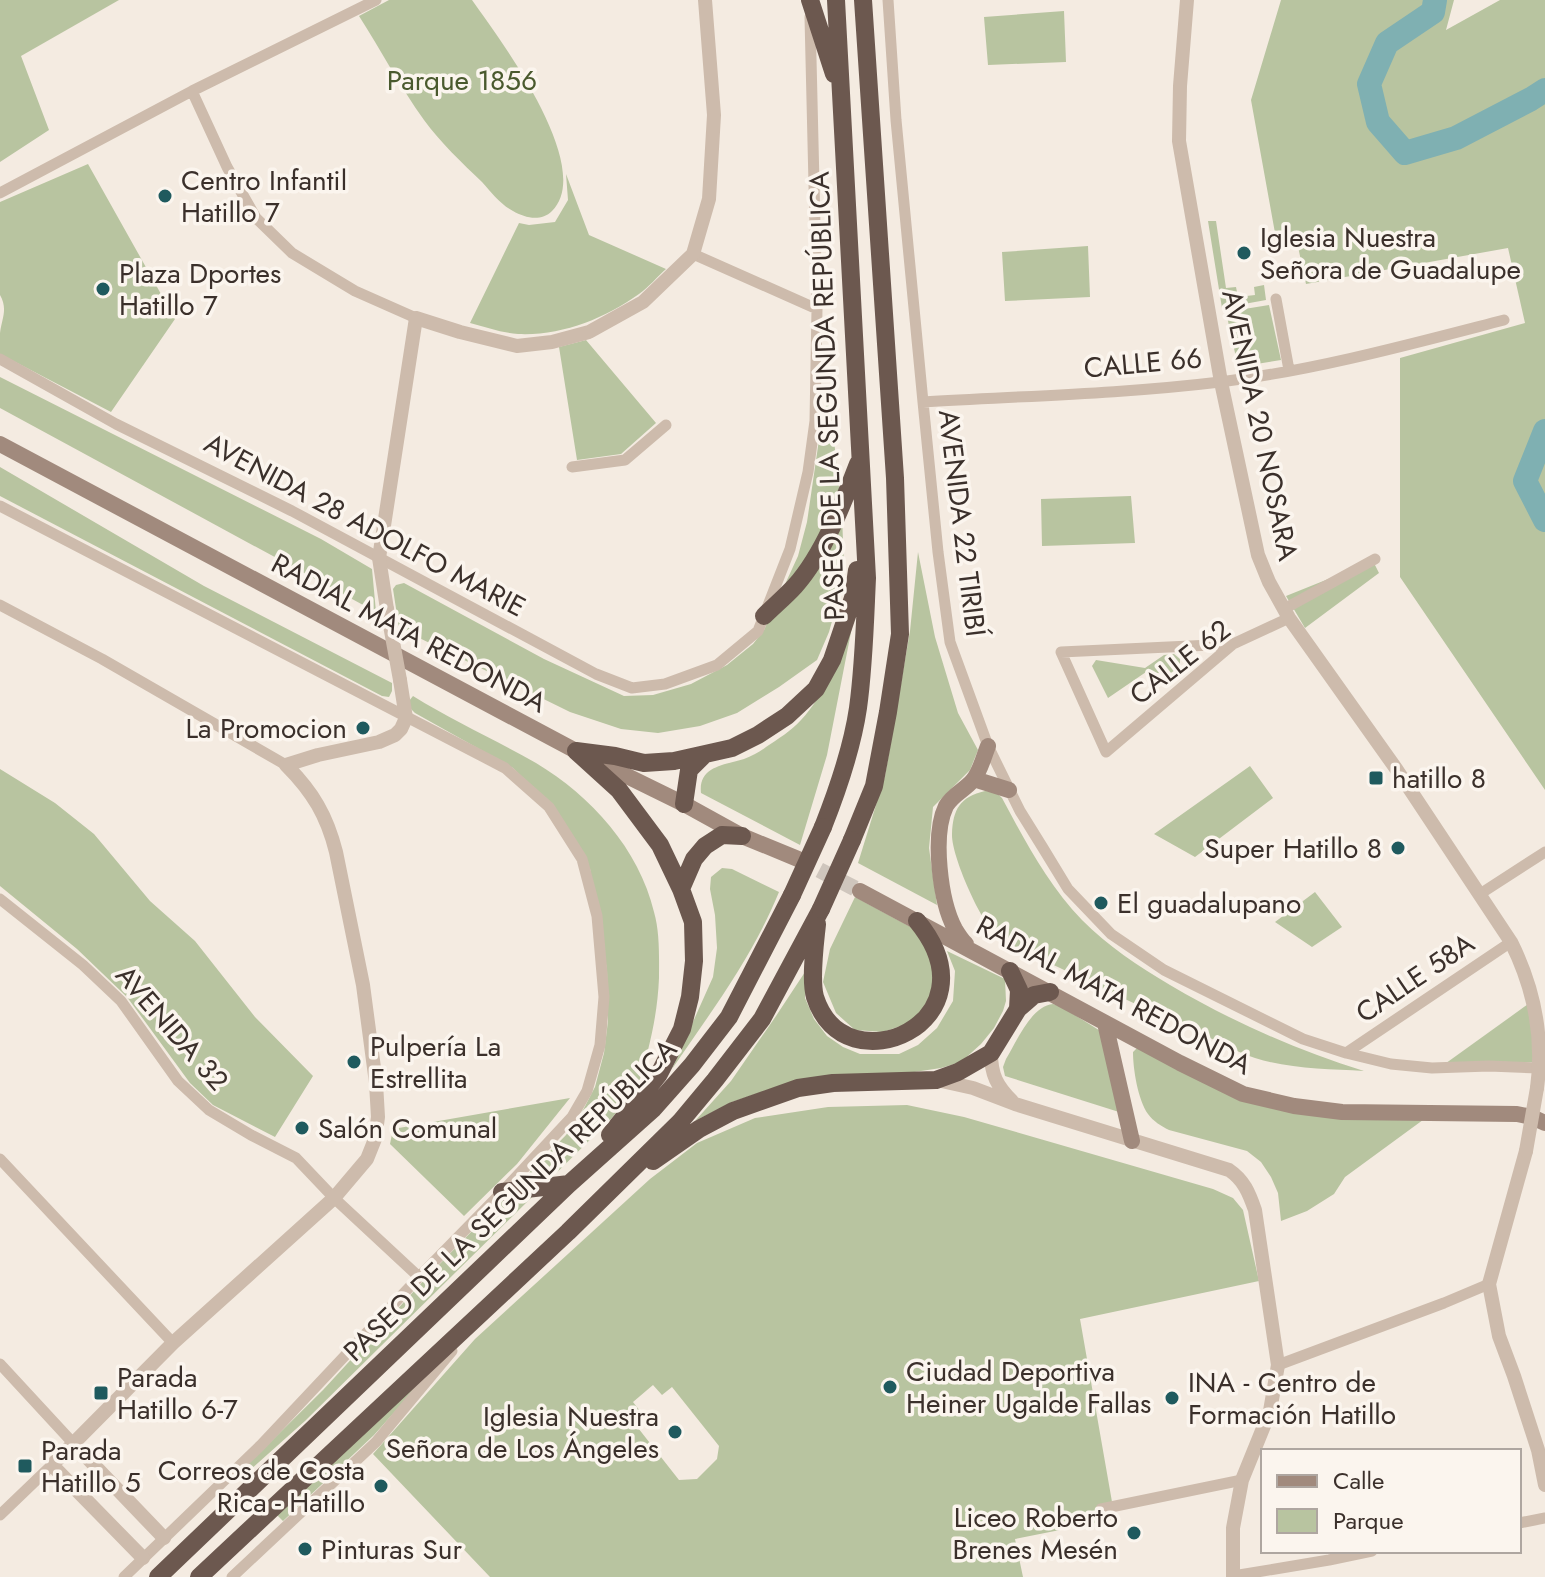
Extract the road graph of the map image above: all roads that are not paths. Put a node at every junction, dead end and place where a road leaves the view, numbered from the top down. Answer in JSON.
{"nodes":[{"id":1,"x":376,"y":0,"type":"edge"},
{"id":2,"x":705,"y":0,"type":"edge"},
{"id":3,"x":810,"y":0,"type":"edge"},
{"id":4,"x":836,"y":0,"type":"edge"},
{"id":5,"x":863,"y":0,"type":"edge"},
{"id":6,"x":888,"y":0,"type":"edge"},
{"id":7,"x":1187,"y":0,"type":"edge"},
{"id":8,"x":192,"y":91,"type":"junction"},
{"id":9,"x":842,"y":100,"type":"junction"},
{"id":10,"x":0,"y":193,"type":"edge"},
{"id":11,"x":693,"y":254,"type":"junction"},
{"id":12,"x":1276,"y":299,"type":"dead end"},
{"id":13,"x":817,"y":309,"type":"junction"},
{"id":14,"x":416,"y":318,"type":"junction"},
{"id":15,"x":1504,"y":320,"type":"dead end"},
{"id":16,"x":0,"y":359,"type":"edge"},
{"id":17,"x":1289,"y":370,"type":"junction"},
{"id":18,"x":1221,"y":382,"type":"junction"},
{"id":19,"x":923,"y":402,"type":"junction"},
{"id":20,"x":666,"y":425,"type":"dead end"},
{"id":21,"x":0,"y":444,"type":"edge"},
{"id":22,"x":860,"y":458,"type":"junction"},
{"id":23,"x":572,"y":467,"type":"dead end"},
{"id":24,"x":0,"y":506,"type":"edge"},
{"id":25,"x":863,"y":520,"type":"junction"},
{"id":26,"x":379,"y":558,"type":"junction"},
{"id":27,"x":1375,"y":559,"type":"dead end"},
{"id":28,"x":0,"y":605,"type":"edge"},
{"id":29,"x":1286,"y":613,"type":"junction"},
{"id":30,"x":764,"y":616,"type":"junction"},
{"id":31,"x":1233,"y":644,"type":"junction"},
{"id":32,"x":406,"y":718,"type":"junction"},
{"id":33,"x":988,"y":746,"type":"junction"},
{"id":34,"x":576,"y":751,"type":"junction"},
{"id":35,"x":704,"y":755,"type":"junction"},
{"id":36,"x":286,"y":765,"type":"junction"},
{"id":37,"x":974,"y":779,"type":"junction"},
{"id":38,"x":1009,"y":790,"type":"junction"},
{"id":39,"x":684,"y":804,"type":"junction"},
{"id":40,"x":742,"y":836,"type":"junction"},
{"id":41,"x":1545,"y":852,"type":"edge"},
{"id":42,"x":798,"y":859,"type":"tunnel mouth"},
{"id":43,"x":681,"y":889,"type":"junction"},
{"id":44,"x":860,"y":891,"type":"tunnel mouth"},
{"id":45,"x":1480,"y":894,"type":"junction"},
{"id":46,"x":0,"y":899,"type":"edge"},
{"id":47,"x":819,"y":913,"type":"junction"},
{"id":48,"x":917,"y":921,"type":"junction"},
{"id":49,"x":1511,"y":942,"type":"junction"},
{"id":50,"x":969,"y":949,"type":"junction"},
{"id":51,"x":1010,"y":971,"type":"junction"},
{"id":52,"x":1050,"y":992,"type":"junction"},
{"id":53,"x":1533,"y":995,"type":"junction"},
{"id":54,"x":1018,"y":1009,"type":"junction"},
{"id":55,"x":1545,"y":1022,"type":"edge"},
{"id":56,"x":1105,"y":1023,"type":"junction"},
{"id":57,"x":991,"y":1053,"type":"junction"},
{"id":58,"x":1346,"y":1053,"type":"junction"},
{"id":59,"x":1539,"y":1068,"type":"junction"},
{"id":60,"x":936,"y":1080,"type":"junction"},
{"id":61,"x":1015,"y":1104,"type":"junction"},
{"id":62,"x":1545,"y":1123,"type":"edge"},
{"id":63,"x":1132,"y":1141,"type":"junction"},
{"id":64,"x":0,"y":1159,"type":"edge"},
{"id":65,"x":574,"y":1180,"type":"junction"},
{"id":66,"x":502,"y":1192,"type":"junction"},
{"id":67,"x":334,"y":1198,"type":"junction"},
{"id":68,"x":568,"y":1232,"type":"junction"},
{"id":69,"x":419,"y":1277,"type":"junction"},
{"id":70,"x":1489,"y":1284,"type":"junction"},
{"id":71,"x":491,"y":1303,"type":"junction"},
{"id":72,"x":173,"y":1343,"type":"junction"},
{"id":73,"x":1276,"y":1346,"type":"junction"},
{"id":74,"x":1297,"y":1358,"type":"junction"},
{"id":75,"x":0,"y":1364,"type":"edge"},
{"id":76,"x":1278,"y":1365,"type":"junction"},
{"id":77,"x":73,"y":1443,"type":"junction"},
{"id":78,"x":52,"y":1465,"type":"junction"},
{"id":79,"x":1242,"y":1480,"type":"junction"},
{"id":80,"x":1545,"y":1485,"type":"edge"},
{"id":81,"x":1101,"y":1509,"type":"dead end"},
{"id":82,"x":0,"y":1515,"type":"edge"},
{"id":83,"x":1545,"y":1518,"type":"edge"},
{"id":84,"x":1521,"y":1523,"type":"edge"},
{"id":85,"x":164,"y":1538,"type":"junction"},
{"id":86,"x":1362,"y":1553,"type":"edge"},
{"id":87,"x":143,"y":1558,"type":"junction"},
{"id":88,"x":1233,"y":1576,"type":"edge"},
{"id":89,"x":124,"y":1577,"type":"edge"},
{"id":90,"x":158,"y":1577,"type":"edge"},
{"id":91,"x":199,"y":1577,"type":"edge"},
{"id":92,"x":232,"y":1577,"type":"edge"}],
"edges":[{"from":1,"to":8,"type":"street"},
{"from":2,"to":11,"type":"street"},
{"from":3,"to":9,"type":"highway"},
{"from":3,"to":13,"type":"street","name":"AVENIDA 28 ADOLFO MARIE"},
{"from":4,"to":9,"type":"highway","name":"PASEO DE LA SEGUNDA REPÚBLICA"},
{"from":5,"to":47,"type":"highway","name":"PASEO DE LA SEGUNDA REPÚBLICA","bridge":true},
{"from":6,"to":19,"type":"street","name":"AVENIDA 22 TIRIBÍ"},
{"from":7,"to":18,"type":"street","name":"AVENIDA 20 NOSARA"},
{"from":8,"to":10,"type":"street"},
{"from":8,"to":14,"type":"street"},
{"from":9,"to":22,"type":"highway","name":"PASEO DE LA SEGUNDA REPÚBLICA"},
{"from":11,"to":13,"type":"street"},
{"from":11,"to":14,"type":"street"},
{"from":12,"to":17,"type":"street"},
{"from":13,"to":30,"type":"street","name":"AVENIDA 28 ADOLFO MARIE"},
{"from":14,"to":26,"type":"street"},
{"from":15,"to":17,"type":"street","name":"CALLE 66"},
{"from":16,"to":26,"type":"street","name":"AVENIDA 28 ADOLFO MARIE"},
{"from":17,"to":18,"type":"street","name":"CALLE 66"},
{"from":18,"to":19,"type":"street","name":"CALLE 66"},
{"from":18,"to":29,"type":"street","name":"AVENIDA 20 NOSARA"},
{"from":19,"to":33,"type":"street","name":"AVENIDA 22 TIRIBÍ"},
{"from":20,"to":23,"type":"street"},
{"from":21,"to":34,"type":"main road","name":"RADIAL MATA REDONDA"},
{"from":22,"to":25,"type":"highway","name":"PASEO DE LA SEGUNDA REPÚBLICA"},
{"from":22,"to":30,"type":"highway"},
{"from":24,"to":32,"type":"street"},
{"from":25,"to":35,"type":"highway"},
{"from":25,"to":65,"type":"highway","name":"PASEO DE LA SEGUNDA REPÚBLICA","bridge":true},
{"from":26,"to":30,"type":"street","name":"AVENIDA 28 ADOLFO MARIE"},
{"from":26,"to":32,"type":"street","bridge":true},
{"from":27,"to":29,"type":"street","name":"CALLE 62"},
{"from":28,"to":36,"type":"street"},
{"from":29,"to":31,"type":"street","name":"CALLE 62"},
{"from":29,"to":45,"type":"street","name":"AVENIDA 20 NOSARA"},
{"from":31,"to":31,"type":"street","name":"CALLE 62"},
{"from":32,"to":36,"type":"street"},
{"from":32,"to":66,"type":"street"},
{"from":33,"to":37,"type":"main road"},
{"from":33,"to":38,"type":"street","name":"AVENIDA 22 TIRIBÍ"},
{"from":34,"to":35,"type":"highway"},
{"from":34,"to":39,"type":"main road","name":"RADIAL MATA REDONDA"},
{"from":34,"to":43,"type":"highway"},
{"from":35,"to":39,"type":"highway"},
{"from":36,"to":67,"type":"street"},
{"from":37,"to":38,"type":"main road"},
{"from":37,"to":50,"type":"main road"},
{"from":38,"to":58,"type":"street","name":"AVENIDA 22 TIRIBÍ"},
{"from":39,"to":40,"type":"main road","name":"RADIAL MATA REDONDA"},
{"from":40,"to":42,"type":"main road","name":"RADIAL MATA REDONDA"},
{"from":40,"to":43,"type":"highway"},
{"from":41,"to":45,"type":"street"},
{"from":43,"to":65,"type":"highway"},
{"from":44,"to":48,"type":"main road","name":"RADIAL MATA REDONDA"},
{"from":45,"to":49,"type":"street","name":"AVENIDA 20 NOSARA"},
{"from":46,"to":67,"type":"street","name":"AVENIDA 32"},
{"from":47,"to":48,"type":"highway"},
{"from":47,"to":68,"type":"highway","name":"PASEO DE LA SEGUNDA REPÚBLICA"},
{"from":48,"to":50,"type":"main road","name":"RADIAL MATA REDONDA"},
{"from":49,"to":53,"type":"street","name":"AVENIDA 20 NOSARA"},
{"from":49,"to":58,"type":"street","name":"CALLE 58A"},
{"from":50,"to":51,"type":"main road","name":"RADIAL MATA REDONDA"},
{"from":51,"to":52,"type":"main road","name":"RADIAL MATA REDONDA"},
{"from":51,"to":54,"type":"highway"},
{"from":52,"to":54,"type":"highway"},
{"from":52,"to":56,"type":"main road","name":"RADIAL MATA REDONDA"},
{"from":53,"to":55,"type":"street","name":"AVENIDA 20 NOSARA"},
{"from":53,"to":59,"type":"street"},
{"from":54,"to":57,"type":"highway"},
{"from":56,"to":62,"type":"main road","name":"RADIAL MATA REDONDA"},
{"from":56,"to":63,"type":"main road"},
{"from":57,"to":60,"type":"highway"},
{"from":57,"to":61,"type":"street"},
{"from":58,"to":59,"type":"street","name":"AVENIDA 22 TIRIBÍ"},
{"from":59,"to":70,"type":"street","bridge":true},
{"from":60,"to":61,"type":"street"},
{"from":60,"to":68,"type":"highway"},
{"from":61,"to":63,"type":"street"},
{"from":63,"to":73,"type":"street"},
{"from":64,"to":72,"type":"street"},
{"from":65,"to":66,"type":"highway"},
{"from":65,"to":90,"type":"highway","name":"PASEO DE LA SEGUNDA REPÚBLICA"},
{"from":66,"to":69,"type":"street"},
{"from":67,"to":69,"type":"street","name":"AVENIDA 32"},
{"from":67,"to":72,"type":"street"},
{"from":68,"to":71,"type":"highway","name":"PASEO DE LA SEGUNDA REPÚBLICA"},
{"from":69,"to":85,"type":"street"},
{"from":70,"to":74,"type":"street"},
{"from":70,"to":80,"type":"street"},
{"from":71,"to":91,"type":"highway","name":"PASEO DE LA SEGUNDA REPÚBLICA"},
{"from":71,"to":92,"type":"street"},
{"from":72,"to":77,"type":"street"},
{"from":73,"to":74,"type":"street"},
{"from":73,"to":76,"type":"street"},
{"from":74,"to":76,"type":"street"},
{"from":75,"to":77,"type":"street"},
{"from":76,"to":79,"type":"street"},
{"from":77,"to":78,"type":"street"},
{"from":77,"to":85,"type":"street"},
{"from":78,"to":82,"type":"street"},
{"from":78,"to":87,"type":"street"},
{"from":79,"to":81,"type":"street"},
{"from":79,"to":88,"type":"street"},
{"from":83,"to":84,"type":"street"},
{"from":85,"to":87,"type":"street"},
{"from":86,"to":88,"type":"street"},
{"from":87,"to":89,"type":"street"}]}
